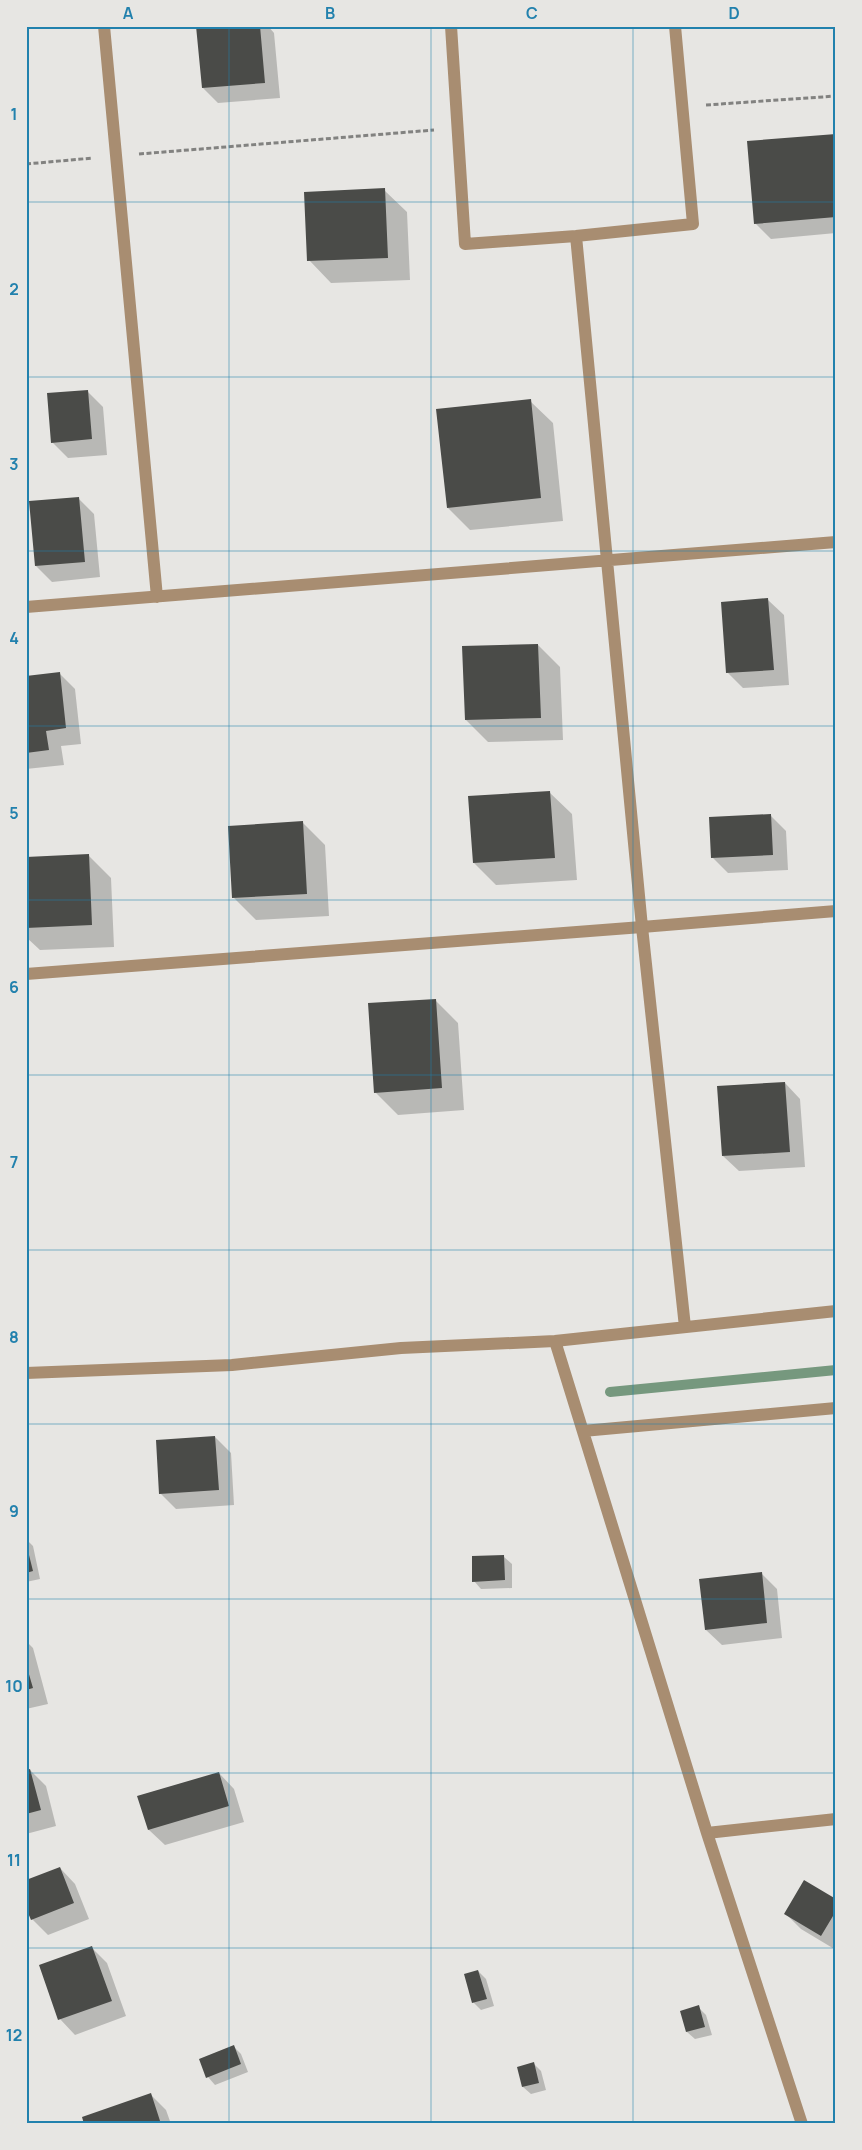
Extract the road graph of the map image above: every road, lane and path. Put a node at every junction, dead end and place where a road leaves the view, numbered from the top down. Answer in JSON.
{"nodes":[{"id":1,"x":104,"y":26,"type":"edge"},
{"id":2,"x":451,"y":26,"type":"edge"},
{"id":3,"x":675,"y":26,"type":"edge"},
{"id":4,"x":836,"y":96,"type":"edge"},
{"id":5,"x":682,"y":106,"type":"junction"},
{"id":6,"x":457,"y":128,"type":"junction"},
{"id":7,"x":115,"y":156,"type":"junction"},
{"id":8,"x":26,"y":164,"type":"edge"},
{"id":9,"x":576,"y":236,"type":"junction"},
{"id":10,"x":836,"y":542,"type":"edge"},
{"id":11,"x":608,"y":560,"type":"junction"},
{"id":12,"x":157,"y":597,"type":"junction"},
{"id":13,"x":26,"y":608,"type":"edge"},
{"id":14,"x":836,"y":911,"type":"edge"},
{"id":15,"x":642,"y":927,"type":"junction"},
{"id":16,"x":26,"y":974,"type":"edge"},
{"id":17,"x":836,"y":1311,"type":"edge"},
{"id":18,"x":685,"y":1327,"type":"junction"},
{"id":19,"x":555,"y":1341,"type":"junction"},
{"id":20,"x":26,"y":1373,"type":"edge"},
{"id":21,"x":836,"y":1408,"type":"edge"},
{"id":22,"x":582,"y":1431,"type":"junction"},
{"id":23,"x":836,"y":1819,"type":"edge"},
{"id":24,"x":706,"y":1833,"type":"junction"},
{"id":25,"x":802,"y":2124,"type":"edge"}],
"edges":[{"from":1,"to":7,"type":"lane"},
{"from":2,"to":6,"type":"lane"},
{"from":3,"to":5,"type":"lane"},
{"from":4,"to":5,"type":"path"},
{"from":5,"to":9,"type":"lane"},
{"from":6,"to":7,"type":"path"},
{"from":6,"to":9,"type":"lane"},
{"from":7,"to":8,"type":"path"},
{"from":7,"to":12,"type":"lane"},
{"from":9,"to":11,"type":"lane"},
{"from":10,"to":11,"type":"lane"},
{"from":11,"to":12,"type":"lane"},
{"from":11,"to":15,"type":"lane"},
{"from":12,"to":13,"type":"lane"},
{"from":14,"to":15,"type":"lane"},
{"from":15,"to":16,"type":"lane"},
{"from":15,"to":18,"type":"lane"},
{"from":17,"to":18,"type":"lane"},
{"from":18,"to":19,"type":"lane"},
{"from":19,"to":20,"type":"lane"},
{"from":19,"to":22,"type":"lane"},
{"from":21,"to":22,"type":"lane"},
{"from":22,"to":24,"type":"lane"},
{"from":23,"to":24,"type":"lane"},
{"from":24,"to":25,"type":"lane"}]}
